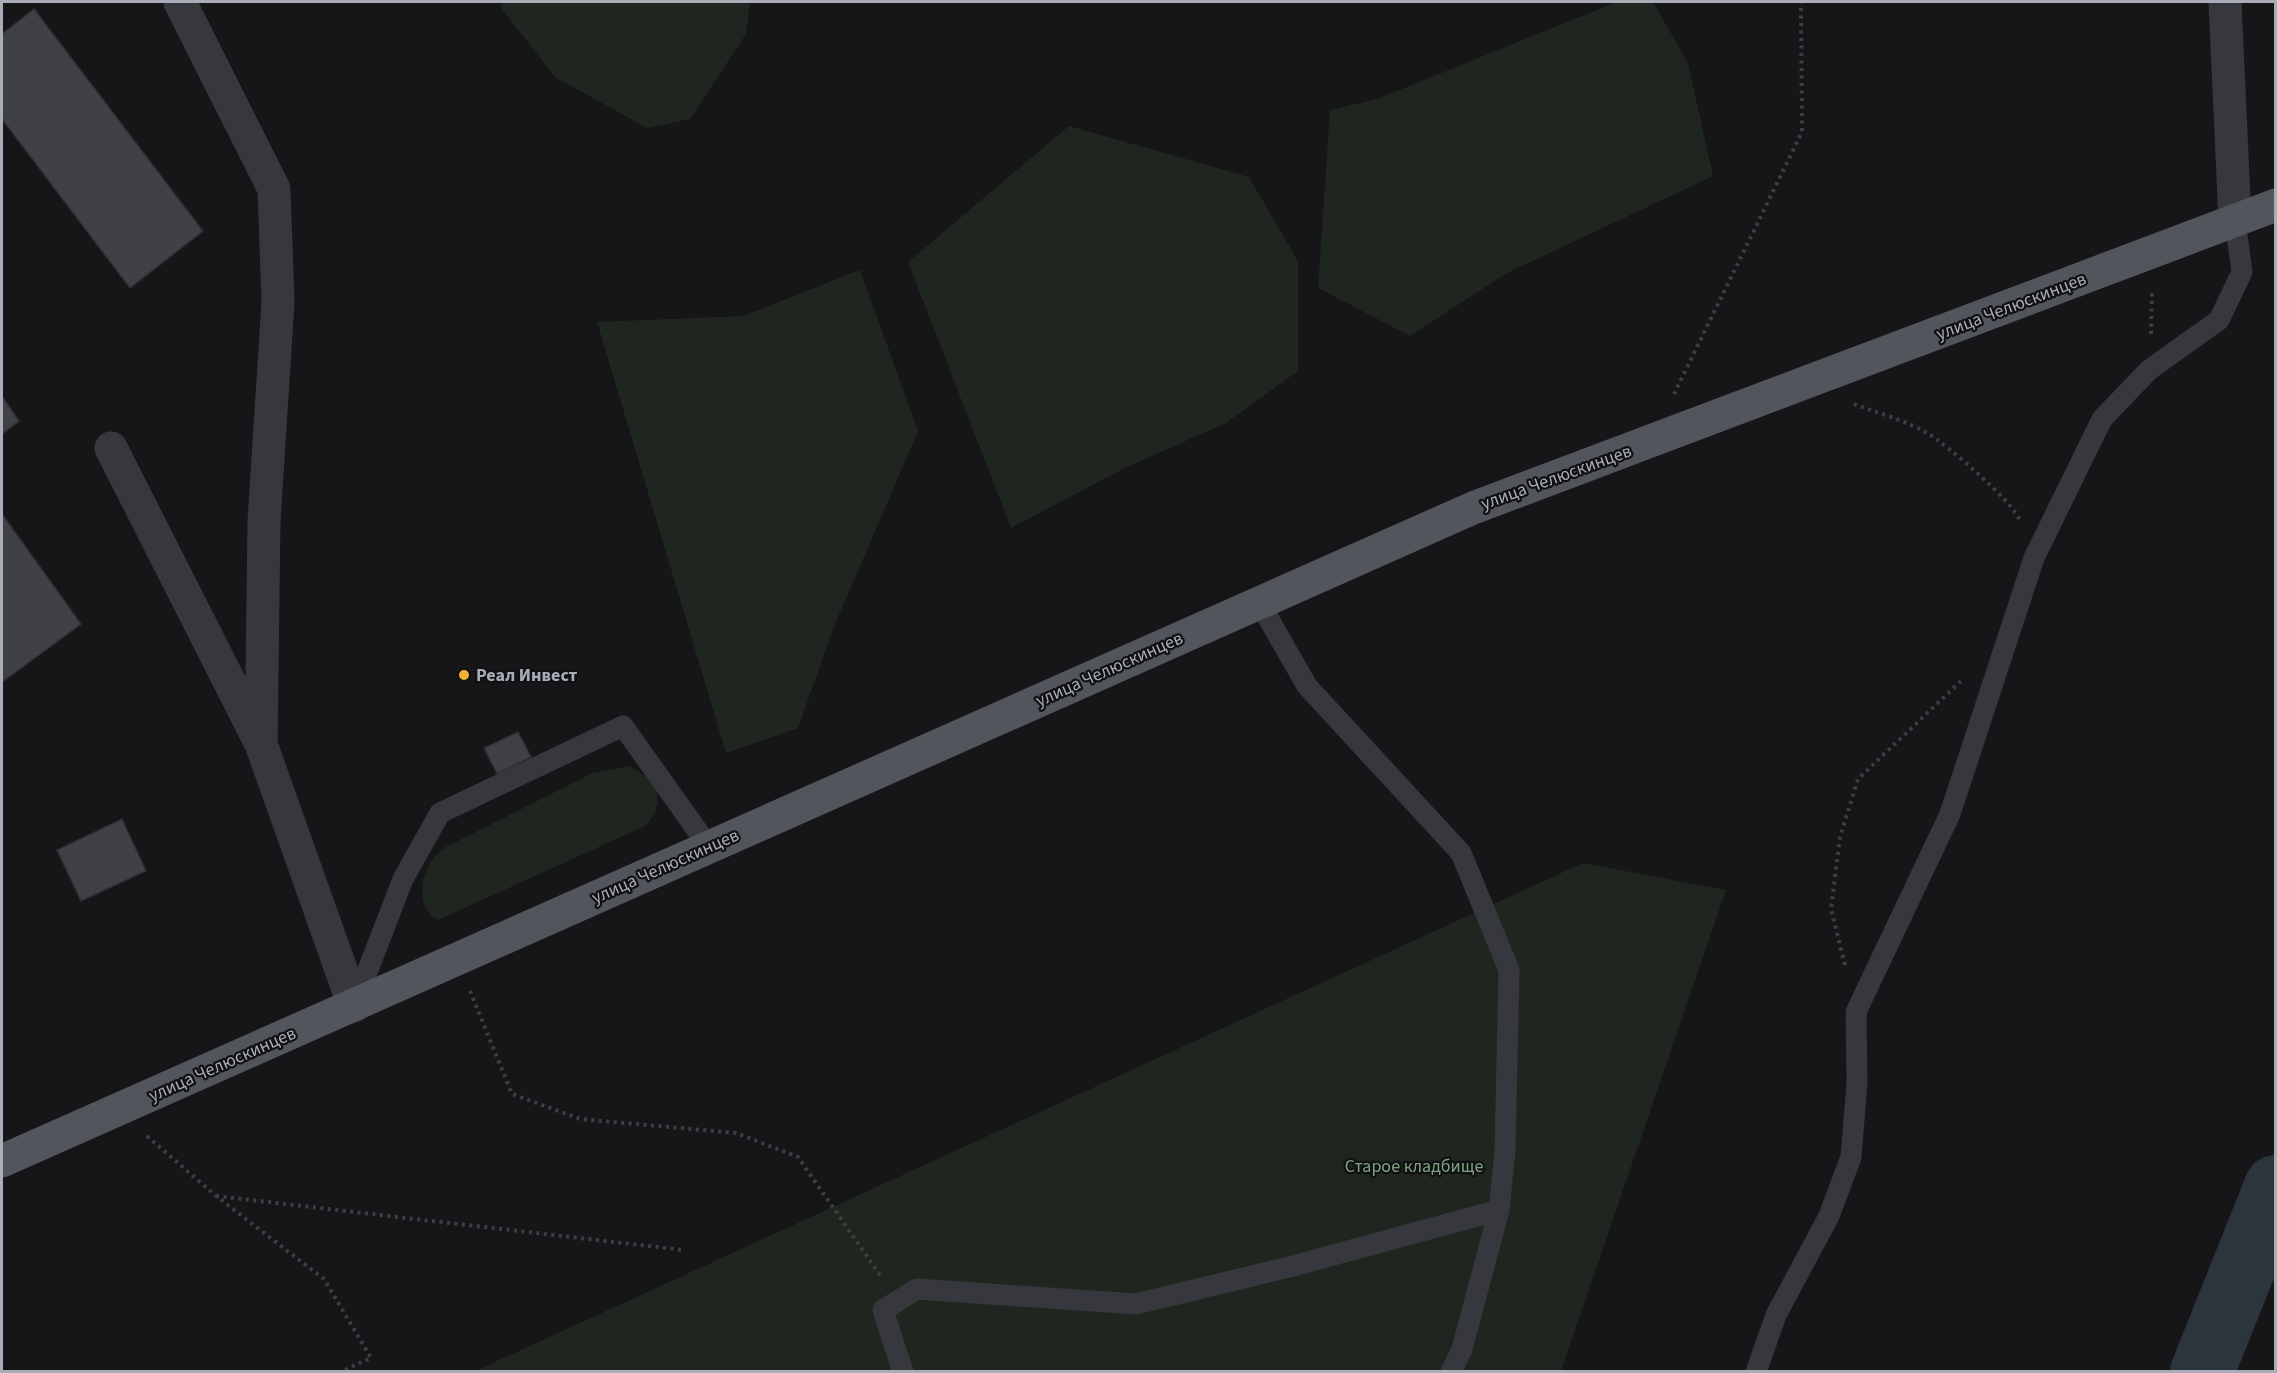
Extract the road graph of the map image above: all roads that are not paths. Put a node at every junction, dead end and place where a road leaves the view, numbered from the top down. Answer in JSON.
{"nodes":[{"id":1,"x":180,"y":2,"type":"edge"},
{"id":2,"x":2225,"y":2,"type":"edge"},
{"id":3,"x":2276,"y":205,"type":"edge"},
{"id":4,"x":2235,"y":221,"type":"junction"},
{"id":5,"x":111,"y":448,"type":"dead end"},
{"id":6,"x":1259,"y":602,"type":"junction"},
{"id":7,"x":261,"y":744,"type":"junction"},
{"id":8,"x":709,"y":847,"type":"junction"},
{"id":9,"x":354,"y":1006,"type":"junction"},
{"id":10,"x":2,"y":1161,"type":"edge"},
{"id":11,"x":1499,"y":1210,"type":"junction"},
{"id":12,"x":903,"y":1371,"type":"edge"},
{"id":13,"x":1451,"y":1371,"type":"edge"},
{"id":14,"x":1756,"y":1371,"type":"edge"}],
"edges":[{"from":1,"to":7,"type":"street"},
{"from":2,"to":4,"type":"street"},
{"from":3,"to":4,"type":"main road","name":"улица Челюскинцев"},
{"from":4,"to":6,"type":"main road","name":"улица Челюскинцев"},
{"from":4,"to":14,"type":"lane"},
{"from":5,"to":7,"type":"street"},
{"from":6,"to":8,"type":"main road","name":"улица Челюскинцев"},
{"from":6,"to":11,"type":"lane"},
{"from":7,"to":9,"type":"street"},
{"from":8,"to":9,"type":"main road","name":"улица Челюскинцев"},
{"from":8,"to":9,"type":"lane"},
{"from":9,"to":10,"type":"main road","name":"улица Челюскинцев"},
{"from":11,"to":12,"type":"lane"},
{"from":11,"to":13,"type":"lane"}]}
